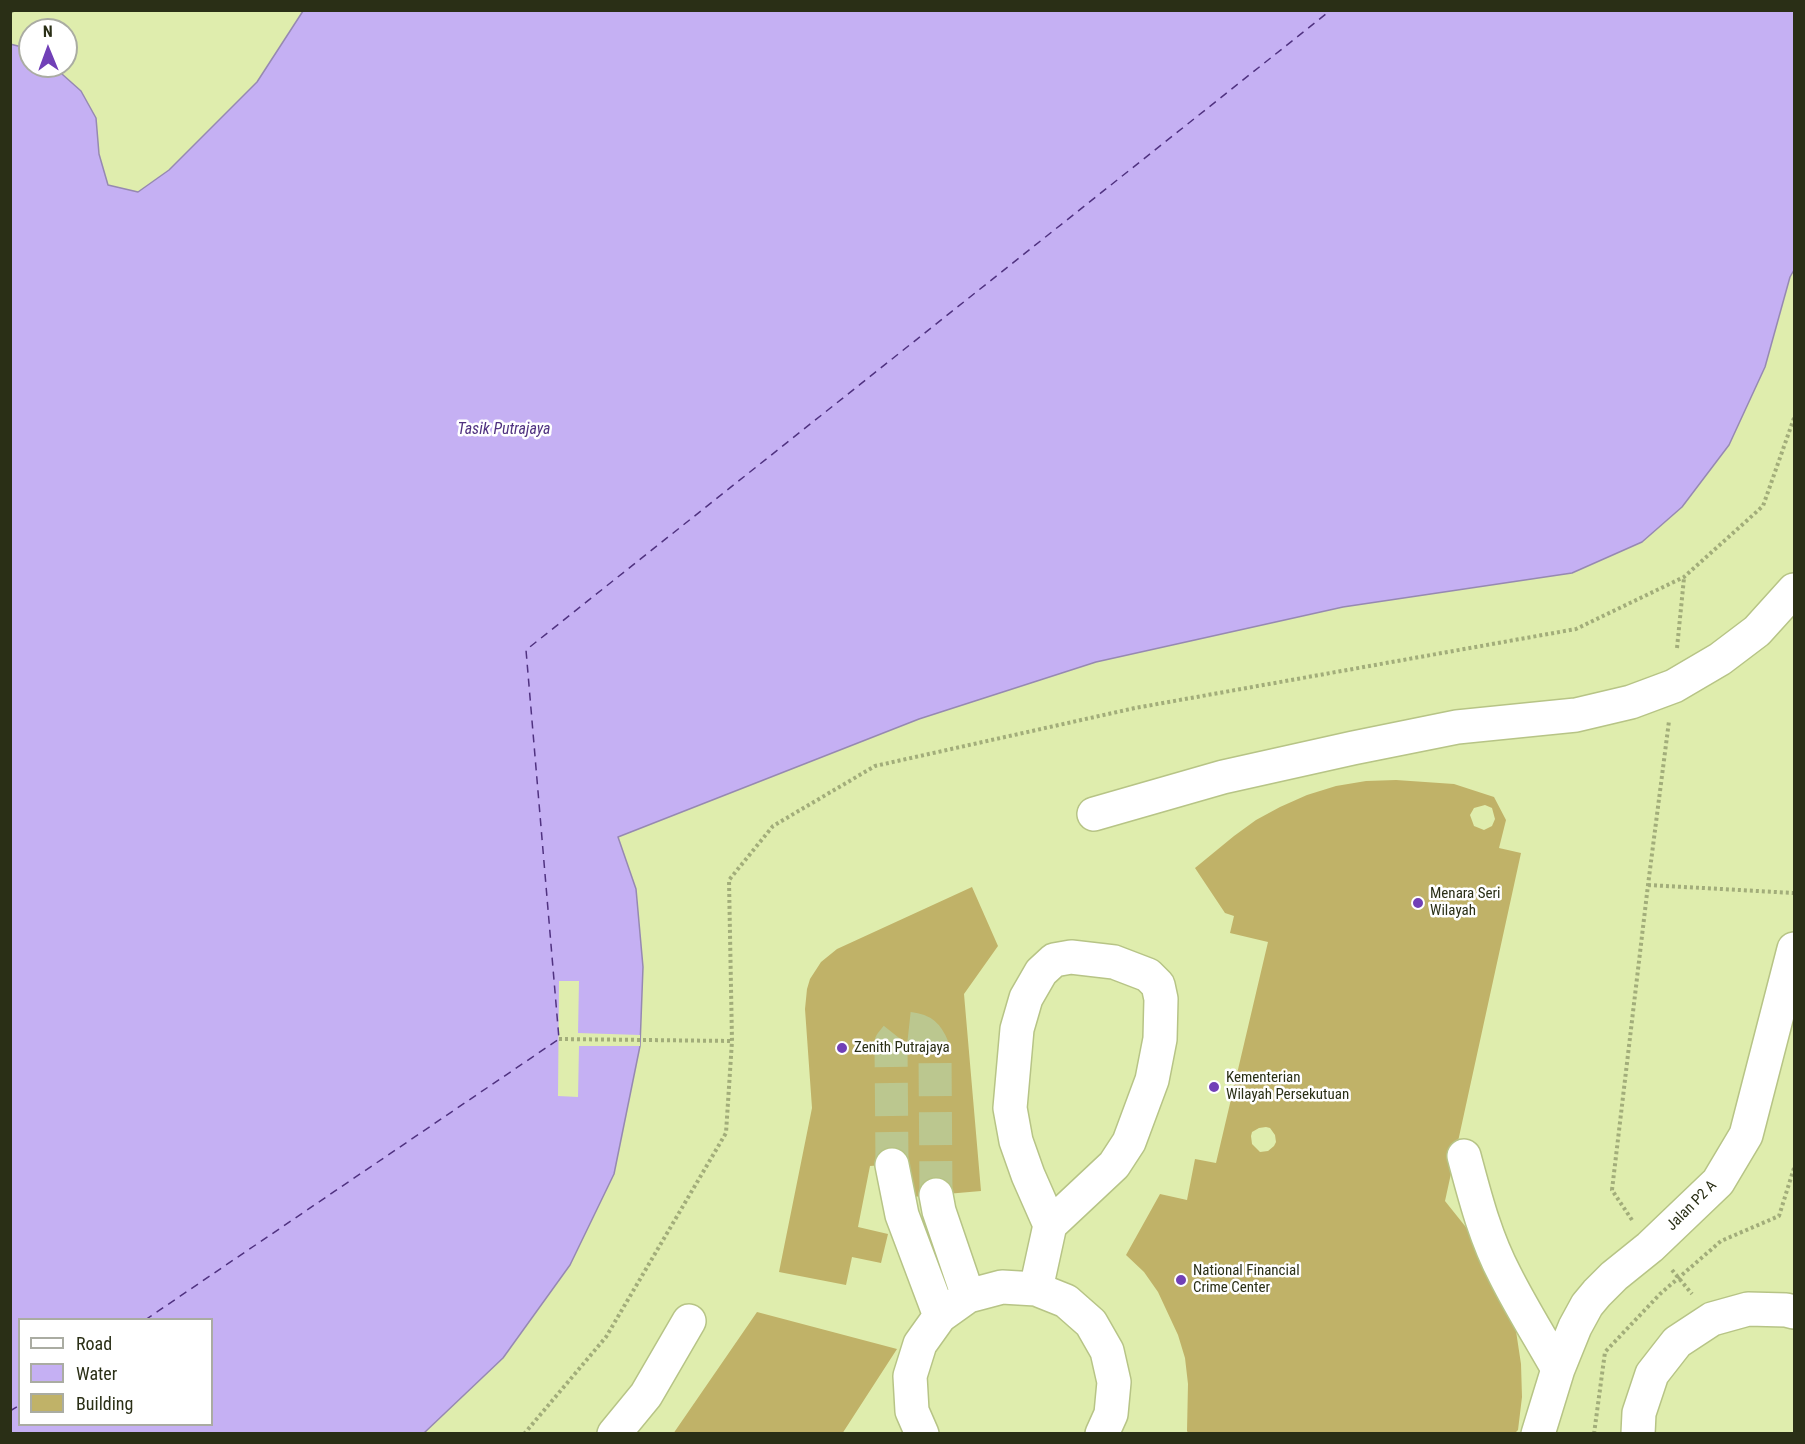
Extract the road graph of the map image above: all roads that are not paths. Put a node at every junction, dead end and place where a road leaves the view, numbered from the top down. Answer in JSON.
{"nodes":[{"id":1,"x":1794,"y":590,"type":"edge"},
{"id":2,"x":1094,"y":814,"type":"dead end"},
{"id":3,"x":1794,"y":949,"type":"edge"},
{"id":4,"x":1464,"y":1156,"type":"dead end"},
{"id":5,"x":892,"y":1165,"type":"tunnel mouth"},
{"id":6,"x":936,"y":1195,"type":"tunnel mouth"},
{"id":7,"x":1050,"y":1225,"type":"junction"},
{"id":8,"x":1036,"y":1289,"type":"junction"},
{"id":9,"x":968,"y":1296,"type":"junction"},
{"id":10,"x":1792,"y":1304,"type":"edge"},
{"id":11,"x":940,"y":1316,"type":"junction"},
{"id":12,"x":689,"y":1321,"type":"dead end"},
{"id":13,"x":1558,"y":1369,"type":"junction"},
{"id":14,"x":1102,"y":1433,"type":"edge"},
{"id":15,"x":614,"y":1434,"type":"edge"},
{"id":16,"x":922,"y":1434,"type":"edge"},
{"id":17,"x":1538,"y":1434,"type":"edge"},
{"id":18,"x":1638,"y":1434,"type":"edge"}],
"edges":[{"from":1,"to":2,"type":"street"},
{"from":3,"to":13,"type":"street","name":"Jalan P2 A"},
{"from":4,"to":13,"type":"street"},
{"from":5,"to":11,"type":"street"},
{"from":6,"to":9,"type":"street"},
{"from":7,"to":7,"type":"street"},
{"from":7,"to":8,"type":"street"},
{"from":8,"to":9,"type":"street"},
{"from":8,"to":14,"type":"street"},
{"from":9,"to":11,"type":"street"},
{"from":10,"to":18,"type":"street"},
{"from":11,"to":16,"type":"street"},
{"from":12,"to":15,"type":"street"},
{"from":13,"to":17,"type":"street","name":"Jalan P2 A"}]}
